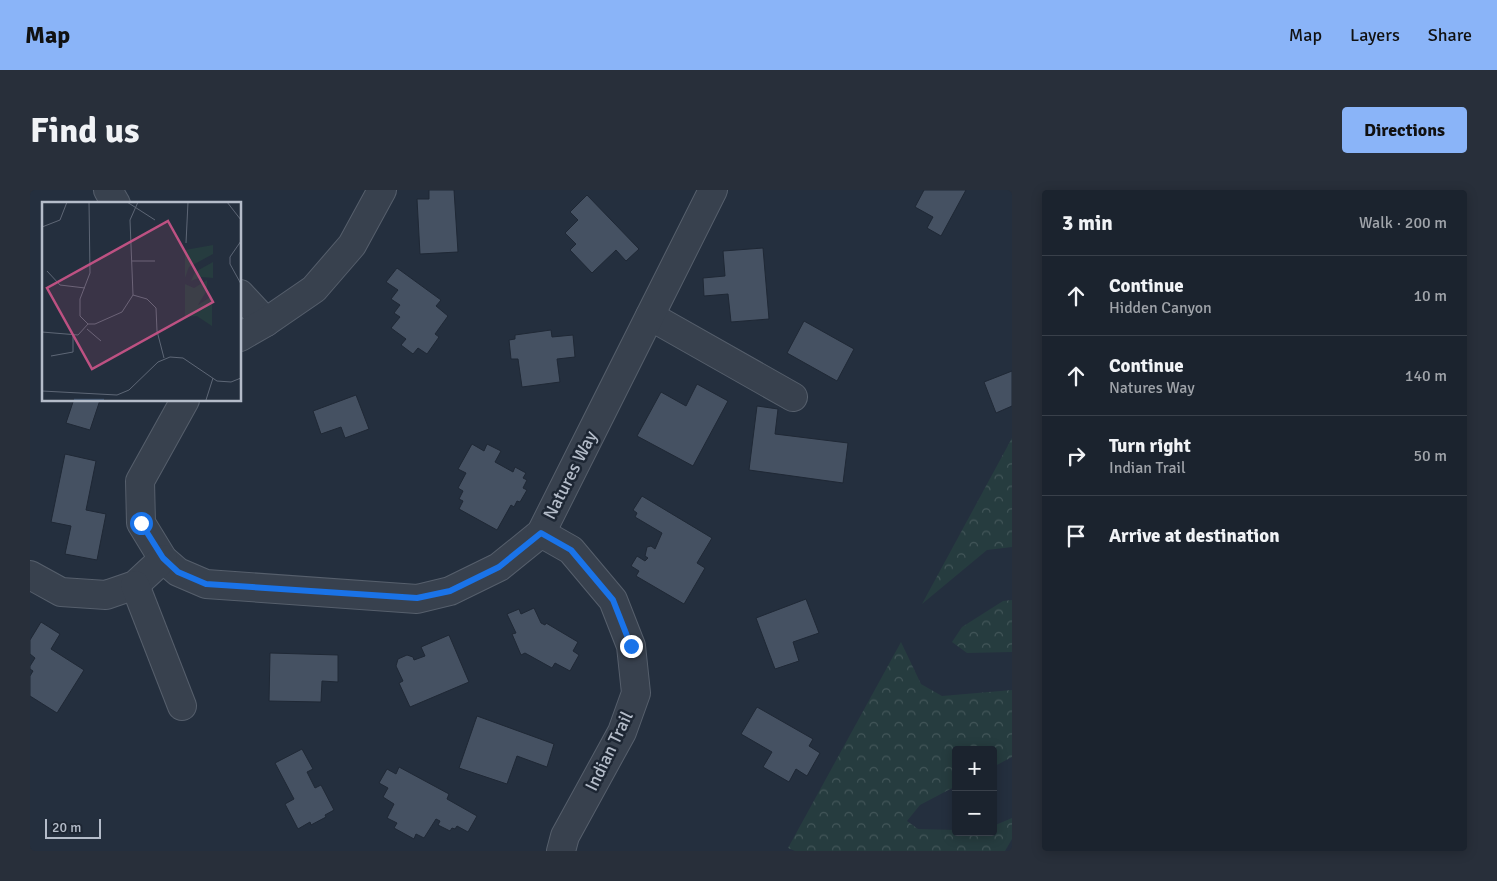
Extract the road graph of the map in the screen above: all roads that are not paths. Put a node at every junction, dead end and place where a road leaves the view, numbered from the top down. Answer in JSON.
{"nodes":[{"id":1,"x":108,"y":190,"type":"edge"},
{"id":2,"x":382,"y":190,"type":"edge"},
{"id":3,"x":713,"y":190,"type":"edge"},
{"id":4,"x":115,"y":202,"type":"edge"},
{"id":5,"x":241,"y":295,"type":"edge"},
{"id":6,"x":650,"y":316,"type":"junction"},
{"id":7,"x":266,"y":322,"type":"junction"},
{"id":8,"x":241,"y":336,"type":"edge"},
{"id":9,"x":793,"y":397,"type":"dead end"},
{"id":10,"x":184,"y":401,"type":"edge"},
{"id":11,"x":541,"y":533,"type":"junction"},
{"id":12,"x":163,"y":558,"type":"junction"},
{"id":13,"x":30,"y":575,"type":"edge"},
{"id":14,"x":135,"y":585,"type":"junction"},
{"id":15,"x":182,"y":706,"type":"dead end"},
{"id":16,"x":562,"y":851,"type":"edge"}],
"edges":[{"from":1,"to":4,"type":"street"},
{"from":2,"to":7,"type":"street"},
{"from":3,"to":6,"type":"street","name":"Natures Way"},
{"from":5,"to":7,"type":"street"},
{"from":6,"to":9,"type":"street"},
{"from":6,"to":11,"type":"street","name":"Natures Way"},
{"from":7,"to":8,"type":"street"},
{"from":10,"to":12,"type":"street","name":"Natures Way"},
{"from":11,"to":12,"type":"street","name":"Natures Way"},
{"from":11,"to":16,"type":"street","name":"Indian Trail"},
{"from":12,"to":14,"type":"street"},
{"from":13,"to":14,"type":"street"},
{"from":14,"to":15,"type":"street"}]}
